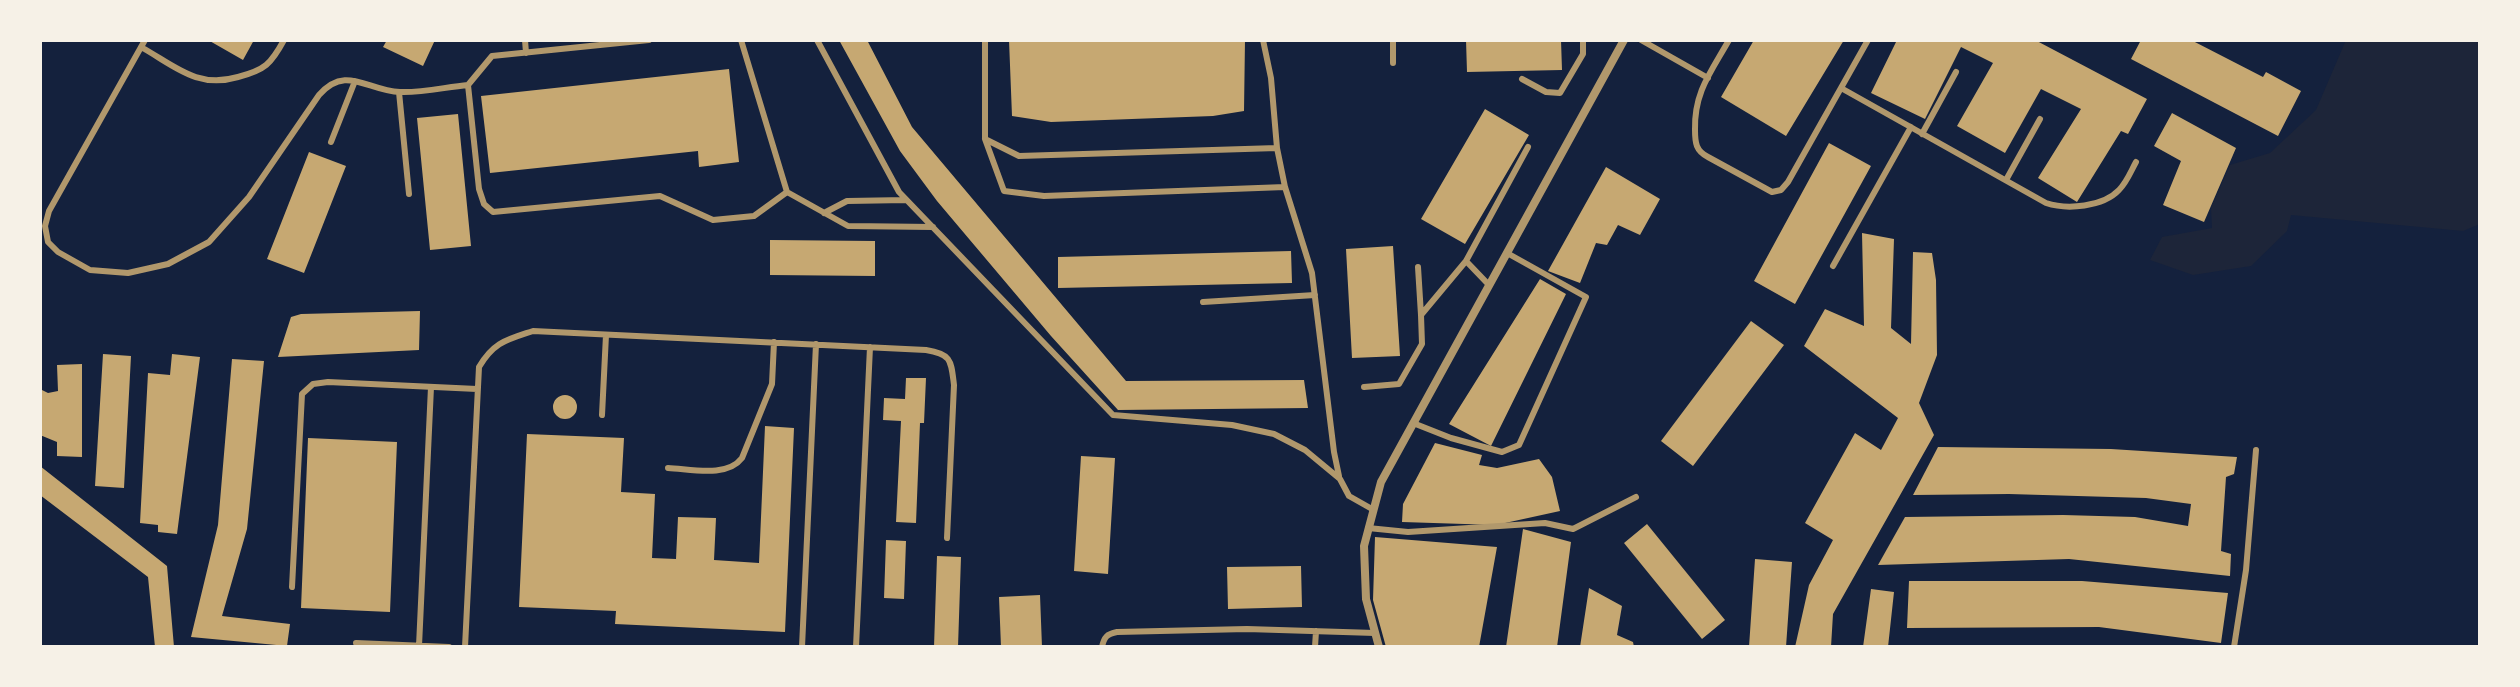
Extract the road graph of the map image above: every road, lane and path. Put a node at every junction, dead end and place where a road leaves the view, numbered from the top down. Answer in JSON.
{"nodes":[{"id":1,"x":284,"y":40,"type":"edge"},
{"id":2,"x":525,"y":40,"type":"edge"},
{"id":3,"x":649,"y":40,"type":"edge"},
{"id":4,"x":741,"y":40,"type":"edge"},
{"id":5,"x":817,"y":40,"type":"edge"},
{"id":6,"x":985,"y":40,"type":"edge"},
{"id":7,"x":1263,"y":40,"type":"edge"},
{"id":8,"x":1393,"y":40,"type":"edge"},
{"id":9,"x":1583,"y":40,"type":"edge"},
{"id":10,"x":1624,"y":40,"type":"edge"},
{"id":11,"x":1641,"y":40,"type":"edge"},
{"id":12,"x":1729,"y":40,"type":"edge"},
{"id":13,"x":1868,"y":40,"type":"edge"},
{"id":14,"x":143,"y":44,"type":"edge"},
{"id":15,"x":526,"y":53,"type":"junction"},
{"id":16,"x":1393,"y":63,"type":"dead end"},
{"id":17,"x":1956,"y":72,"type":"dead end"},
{"id":18,"x":1708,"y":78,"type":"junction"},
{"id":19,"x":1522,"y":79,"type":"dead end"},
{"id":20,"x":355,"y":81,"type":"junction"},
{"id":21,"x":468,"y":85,"type":"junction"},
{"id":22,"x":1841,"y":88,"type":"junction"},
{"id":23,"x":399,"y":92,"type":"junction"},
{"id":24,"x":2040,"y":119,"type":"dead end"},
{"id":25,"x":1911,"y":127,"type":"junction"},
{"id":26,"x":1922,"y":134,"type":"junction"},
{"id":27,"x":985,"y":139,"type":"junction"},
{"id":28,"x":331,"y":142,"type":"dead end"},
{"id":29,"x":1528,"y":147,"type":"dead end"},
{"id":30,"x":1277,"y":148,"type":"junction"},
{"id":31,"x":2136,"y":162,"type":"dead end"},
{"id":32,"x":2006,"y":180,"type":"junction"},
{"id":33,"x":1285,"y":187,"type":"junction"},
{"id":34,"x":787,"y":192,"type":"junction"},
{"id":35,"x":409,"y":194,"type":"dead end"},
{"id":36,"x":906,"y":200,"type":"junction"},
{"id":37,"x":824,"y":213,"type":"junction"},
{"id":38,"x":933,"y":227,"type":"junction"},
{"id":39,"x":1507,"y":253,"type":"junction"},
{"id":40,"x":1466,"y":261,"type":"junction"},
{"id":41,"x":1833,"y":266,"type":"dead end"},
{"id":42,"x":1418,"y":267,"type":"dead end"},
{"id":43,"x":1489,"y":285,"type":"junction"},
{"id":44,"x":1315,"y":295,"type":"junction"},
{"id":45,"x":1203,"y":302,"type":"dead end"},
{"id":46,"x":1421,"y":315,"type":"junction"},
{"id":47,"x":606,"y":335,"type":"junction"},
{"id":48,"x":774,"y":342,"type":"junction"},
{"id":49,"x":816,"y":344,"type":"junction"},
{"id":50,"x":870,"y":347,"type":"junction"},
{"id":51,"x":431,"y":387,"type":"junction"},
{"id":52,"x":1364,"y":387,"type":"dead end"},
{"id":53,"x":477,"y":389,"type":"junction"},
{"id":54,"x":602,"y":415,"type":"dead end"},
{"id":55,"x":1413,"y":423,"type":"junction"},
{"id":56,"x":2256,"y":450,"type":"dead end"},
{"id":57,"x":668,"y":468,"type":"dead end"},
{"id":58,"x":1340,"y":479,"type":"junction"},
{"id":59,"x":1636,"y":497,"type":"dead end"},
{"id":60,"x":1372,"y":509,"type":"junction"},
{"id":61,"x":1368,"y":528,"type":"junction"},
{"id":62,"x":947,"y":538,"type":"dead end"},
{"id":63,"x":292,"y":587,"type":"dead end"},
{"id":64,"x":1316,"y":631,"type":"junction"},
{"id":65,"x":1375,"y":633,"type":"junction"},
{"id":66,"x":356,"y":643,"type":"dead end"},
{"id":67,"x":419,"y":646,"type":"edge"},
{"id":68,"x":449,"y":647,"type":"edge"},
{"id":69,"x":465,"y":647,"type":"edge"},
{"id":70,"x":802,"y":647,"type":"edge"},
{"id":71,"x":856,"y":647,"type":"edge"},
{"id":72,"x":1102,"y":647,"type":"edge"},
{"id":73,"x":1315,"y":647,"type":"edge"},
{"id":74,"x":1379,"y":647,"type":"edge"},
{"id":75,"x":2234,"y":647,"type":"edge"}],
"edges":[{"from":1,"to":14,"type":"lane"},
{"from":2,"to":15,"type":"lane"},
{"from":3,"to":15,"type":"lane"},
{"from":4,"to":34,"type":"lane"},
{"from":5,"to":36,"type":"lane"},
{"from":6,"to":27,"type":"lane"},
{"from":7,"to":30,"type":"lane"},
{"from":8,"to":16,"type":"lane"},
{"from":9,"to":19,"type":"lane"},
{"from":10,"to":39,"type":"street"},
{"from":11,"to":18,"type":"lane"},
{"from":12,"to":18,"type":"lane"},
{"from":13,"to":22,"type":"lane"},
{"from":14,"to":20,"type":"lane"},
{"from":15,"to":21,"type":"lane"},
{"from":17,"to":26,"type":"lane"},
{"from":18,"to":22,"type":"lane"},
{"from":20,"to":23,"type":"lane"},
{"from":20,"to":28,"type":"lane"},
{"from":21,"to":23,"type":"lane"},
{"from":21,"to":34,"type":"lane"},
{"from":22,"to":25,"type":"lane"},
{"from":23,"to":35,"type":"lane"},
{"from":24,"to":32,"type":"lane"},
{"from":25,"to":26,"type":"lane"},
{"from":25,"to":41,"type":"lane"},
{"from":26,"to":32,"type":"lane"},
{"from":27,"to":30,"type":"lane"},
{"from":27,"to":33,"type":"lane"},
{"from":29,"to":40,"type":"lane"},
{"from":30,"to":33,"type":"lane"},
{"from":31,"to":32,"type":"lane"},
{"from":33,"to":44,"type":"lane"},
{"from":34,"to":37,"type":"lane"},
{"from":36,"to":37,"type":"lane"},
{"from":36,"to":38,"type":"lane"},
{"from":37,"to":38,"type":"lane"},
{"from":38,"to":58,"type":"lane"},
{"from":39,"to":43,"type":"street"},
{"from":39,"to":55,"type":"lane"},
{"from":40,"to":43,"type":"lane"},
{"from":40,"to":46,"type":"lane"},
{"from":42,"to":46,"type":"lane"},
{"from":43,"to":55,"type":"street"},
{"from":44,"to":45,"type":"lane"},
{"from":44,"to":58,"type":"lane"},
{"from":46,"to":52,"type":"lane"},
{"from":47,"to":48,"type":"lane"},
{"from":47,"to":53,"type":"lane"},
{"from":47,"to":54,"type":"lane"},
{"from":48,"to":49,"type":"lane"},
{"from":48,"to":57,"type":"lane"},
{"from":49,"to":50,"type":"lane"},
{"from":49,"to":70,"type":"lane"},
{"from":50,"to":62,"type":"lane"},
{"from":50,"to":71,"type":"lane"},
{"from":51,"to":53,"type":"lane"},
{"from":51,"to":63,"type":"lane"},
{"from":51,"to":67,"type":"lane"},
{"from":53,"to":69,"type":"lane"},
{"from":55,"to":60,"type":"street"},
{"from":56,"to":75,"type":"lane"},
{"from":58,"to":60,"type":"lane"},
{"from":59,"to":61,"type":"lane"},
{"from":60,"to":61,"type":"street"},
{"from":61,"to":65,"type":"street"},
{"from":64,"to":65,"type":"lane"},
{"from":64,"to":72,"type":"lane"},
{"from":64,"to":73,"type":"lane"},
{"from":65,"to":74,"type":"street"},
{"from":66,"to":67,"type":"lane"},
{"from":67,"to":68,"type":"lane"}]}
